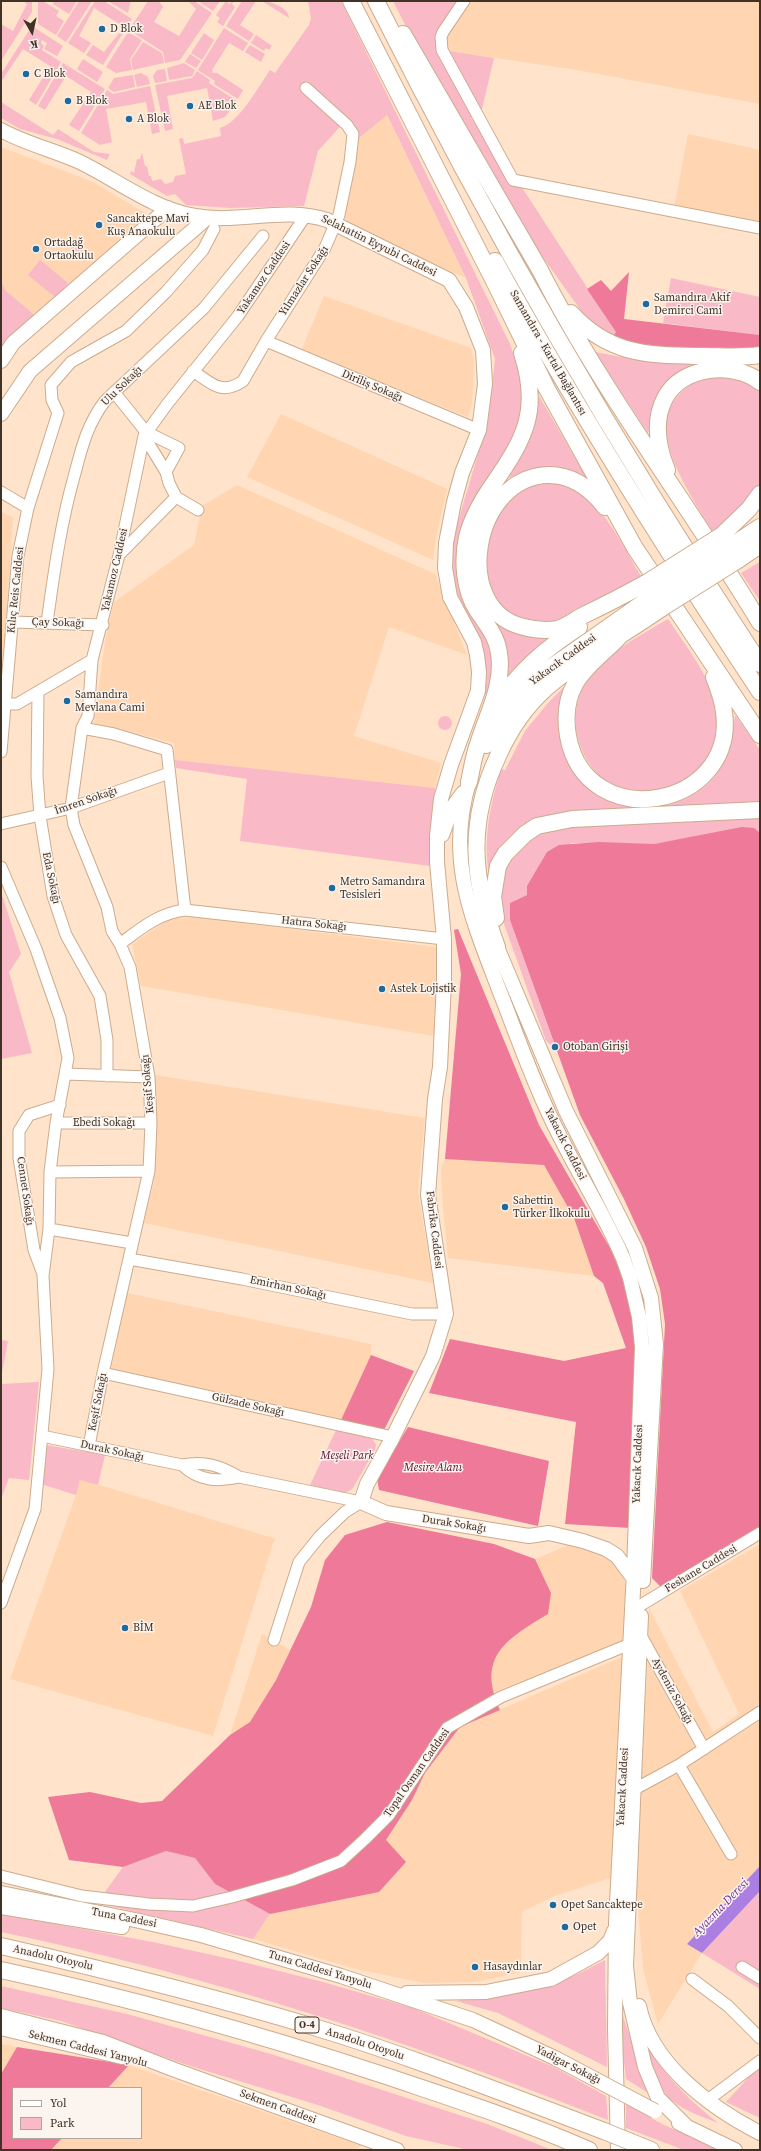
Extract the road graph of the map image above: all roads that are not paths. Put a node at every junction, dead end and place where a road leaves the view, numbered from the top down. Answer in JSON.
{"nodes":[{"id":1,"x":351,"y":1,"type":"edge"},
{"id":2,"x":358,"y":1,"type":"edge"},
{"id":3,"x":376,"y":1,"type":"edge"},
{"id":4,"x":385,"y":1,"type":"edge"},
{"id":5,"x":464,"y":1,"type":"edge"},
{"id":6,"x":306,"y":88,"type":"dead end"},
{"id":7,"x":1,"y":130,"type":"edge"},
{"id":8,"x":168,"y":208,"type":"junction"},
{"id":9,"x":306,"y":215,"type":"junction"},
{"id":10,"x":210,"y":223,"type":"junction"},
{"id":11,"x":336,"y":224,"type":"junction"},
{"id":12,"x":760,"y":228,"type":"edge"},
{"id":13,"x":263,"y":236,"type":"dead end"},
{"id":14,"x":540,"y":270,"type":"junction"},
{"id":15,"x":494,"y":281,"type":"junction"},
{"id":16,"x":266,"y":341,"type":"junction"},
{"id":17,"x":760,"y":355,"type":"edge"},
{"id":18,"x":734,"y":356,"type":"junction"},
{"id":19,"x":1,"y":361,"type":"edge"},
{"id":20,"x":760,"y":367,"type":"edge"},
{"id":21,"x":193,"y":370,"type":"junction"},
{"id":22,"x":760,"y":382,"type":"edge"},
{"id":23,"x":114,"y":392,"type":"junction"},
{"id":24,"x":1,"y":414,"type":"edge"},
{"id":25,"x":479,"y":430,"type":"junction"},
{"id":26,"x":145,"y":434,"type":"junction"},
{"id":27,"x":166,"y":472,"type":"junction"},
{"id":28,"x":1,"y":492,"type":"edge"},
{"id":29,"x":760,"y":494,"type":"edge"},
{"id":30,"x":176,"y":497,"type":"junction"},
{"id":31,"x":28,"y":508,"type":"junction"},
{"id":32,"x":198,"y":510,"type":"dead end"},
{"id":33,"x":760,"y":513,"type":"edge"},
{"id":34,"x":691,"y":514,"type":"junction"},
{"id":35,"x":760,"y":528,"type":"edge"},
{"id":36,"x":760,"y":545,"type":"edge"},
{"id":37,"x":730,"y":547,"type":"junction"},
{"id":38,"x":634,"y":548,"type":"junction"},
{"id":39,"x":760,"y":550,"type":"edge"},
{"id":40,"x":119,"y":555,"type":"junction"},
{"id":41,"x":654,"y":596,"type":"junction"},
{"id":42,"x":13,"y":622,"type":"junction"},
{"id":43,"x":47,"y":623,"type":"junction"},
{"id":44,"x":760,"y":623,"type":"edge"},
{"id":45,"x":103,"y":625,"type":"junction"},
{"id":46,"x":619,"y":637,"type":"junction"},
{"id":47,"x":699,"y":645,"type":"junction"},
{"id":48,"x":92,"y":660,"type":"junction"},
{"id":49,"x":760,"y":664,"type":"edge"},
{"id":50,"x":760,"y":692,"type":"edge"},
{"id":51,"x":38,"y":693,"type":"junction"},
{"id":52,"x":6,"y":704,"type":"junction"},
{"id":53,"x":489,"y":717,"type":"junction"},
{"id":54,"x":82,"y":728,"type":"junction"},
{"id":55,"x":760,"y":735,"type":"edge"},
{"id":56,"x":1,"y":752,"type":"edge"},
{"id":57,"x":169,"y":773,"type":"junction"},
{"id":58,"x":469,"y":782,"type":"junction"},
{"id":59,"x":72,"y":808,"type":"junction"},
{"id":60,"x":760,"y":810,"type":"edge"},
{"id":61,"x":40,"y":816,"type":"junction"},
{"id":62,"x":1,"y":824,"type":"edge"},
{"id":63,"x":437,"y":862,"type":"junction"},
{"id":64,"x":1,"y":867,"type":"edge"},
{"id":65,"x":185,"y":910,"type":"junction"},
{"id":66,"x":444,"y":939,"type":"junction"},
{"id":67,"x":120,"y":944,"type":"junction"},
{"id":68,"x":497,"y":947,"type":"junction"},
{"id":69,"x":66,"y":1074,"type":"junction"},
{"id":70,"x":107,"y":1076,"type":"junction"},
{"id":71,"x":149,"y":1077,"type":"junction"},
{"id":72,"x":60,"y":1104,"type":"junction"},
{"id":73,"x":56,"y":1123,"type":"junction"},
{"id":74,"x":151,"y":1123,"type":"junction"},
{"id":75,"x":149,"y":1171,"type":"junction"},
{"id":76,"x":50,"y":1172,"type":"junction"},
{"id":77,"x":49,"y":1228,"type":"junction"},
{"id":78,"x":132,"y":1243,"type":"junction"},
{"id":79,"x":129,"y":1259,"type":"junction"},
{"id":80,"x":44,"y":1276,"type":"junction"},
{"id":81,"x":446,"y":1314,"type":"junction"},
{"id":82,"x":103,"y":1373,"type":"junction"},
{"id":83,"x":42,"y":1436,"type":"junction"},
{"id":84,"x":394,"y":1437,"type":"junction"},
{"id":85,"x":89,"y":1446,"type":"junction"},
{"id":86,"x":182,"y":1465,"type":"junction"},
{"id":87,"x":239,"y":1477,"type":"junction"},
{"id":88,"x":361,"y":1502,"type":"junction"},
{"id":89,"x":760,"y":1533,"type":"edge"},
{"id":90,"x":634,"y":1579,"type":"junction"},
{"id":91,"x":1,"y":1603,"type":"edge"},
{"id":92,"x":641,"y":1605,"type":"junction"},
{"id":93,"x":640,"y":1634,"type":"junction"},
{"id":94,"x":274,"y":1640,"type":"dead end"},
{"id":95,"x":630,"y":1644,"type":"junction"},
{"id":96,"x":760,"y":1712,"type":"edge"},
{"id":97,"x":704,"y":1749,"type":"junction"},
{"id":98,"x":679,"y":1765,"type":"junction"},
{"id":99,"x":633,"y":1790,"type":"junction"},
{"id":100,"x":731,"y":1854,"type":"dead end"},
{"id":101,"x":1,"y":1876,"type":"edge"},
{"id":102,"x":1,"y":1894,"type":"edge"},
{"id":103,"x":1,"y":1907,"type":"edge"},
{"id":104,"x":616,"y":1923,"type":"junction"},
{"id":105,"x":626,"y":1936,"type":"junction"},
{"id":106,"x":1,"y":1946,"type":"edge"},
{"id":107,"x":245,"y":1948,"type":"junction"},
{"id":108,"x":742,"y":1967,"type":"dead end"},
{"id":109,"x":1,"y":1970,"type":"edge"},
{"id":110,"x":760,"y":1978,"type":"edge"},
{"id":111,"x":692,"y":1979,"type":"dead end"},
{"id":112,"x":396,"y":1993,"type":"junction"},
{"id":113,"x":1,"y":2016,"type":"edge"},
{"id":114,"x":1,"y":2028,"type":"edge"},
{"id":115,"x":760,"y":2038,"type":"edge"},
{"id":116,"x":760,"y":2061,"type":"edge"},
{"id":117,"x":175,"y":2070,"type":"junction"},
{"id":118,"x":713,"y":2096,"type":"dead end"},
{"id":119,"x":687,"y":2127,"type":"junction"},
{"id":120,"x":760,"y":2133,"type":"edge"},
{"id":121,"x":625,"y":2146,"type":"edge"},
{"id":122,"x":381,"y":2147,"type":"edge"},
{"id":123,"x":397,"y":2150,"type":"edge"},
{"id":124,"x":408,"y":2150,"type":"edge"},
{"id":125,"x":589,"y":2150,"type":"edge"},
{"id":126,"x":651,"y":2150,"type":"edge"},
{"id":127,"x":735,"y":2150,"type":"edge"}],
"edges":[{"from":1,"to":15,"type":"highway"},
{"from":2,"to":50,"type":"highway","name":"Samandıra - Kartal Bağlantısı"},
{"from":3,"to":49,"type":"highway","name":"Samandıra - Kartal Bağlantısı"},
{"from":4,"to":14,"type":"highway"},
{"from":5,"to":12,"type":"street"},
{"from":6,"to":11,"type":"street","name":"Yılmazlar Sokağı"},
{"from":7,"to":8,"type":"main road","name":"Selahattin Eyyubi Caddesi"},
{"from":8,"to":10,"type":"main road","name":"Selahattin Eyyubi Caddesi"},
{"from":8,"to":19,"type":"main road"},
{"from":9,"to":10,"type":"main road","name":"Selahattin Eyyubi Caddesi"},
{"from":9,"to":11,"type":"main road","name":"Selahattin Eyyubi Caddesi"},
{"from":9,"to":21,"type":"street","name":"Yakamoz Caddesi"},
{"from":10,"to":24,"type":"main road"},
{"from":10,"to":31,"type":"street","name":"Kılıç Reis Caddesi"},
{"from":11,"to":16,"type":"street","name":"Yılmazlar Sokağı"},
{"from":11,"to":25,"type":"main road","name":"Selahattin Eyyubi Caddesi"},
{"from":13,"to":23,"type":"street","name":"Ulu Sokağı"},
{"from":14,"to":18,"type":"highway"},
{"from":14,"to":34,"type":"highway"},
{"from":15,"to":38,"type":"highway"},
{"from":15,"to":53,"type":"highway"},
{"from":16,"to":21,"type":"street","name":"Yılmazlar Sokağı"},
{"from":16,"to":25,"type":"street","name":"Diriliş Sokağı"},
{"from":17,"to":18,"type":"highway"},
{"from":18,"to":20,"type":"highway"},
{"from":21,"to":26,"type":"street","name":"Yakamoz Caddesi"},
{"from":22,"to":34,"type":"highway"},
{"from":23,"to":26,"type":"street"},
{"from":23,"to":43,"type":"street","name":"Ulu Sokağı"},
{"from":25,"to":63,"type":"main road","name":"Selahattin Eyyubi Caddesi"},
{"from":26,"to":27,"type":"street"},
{"from":26,"to":27,"type":"street"},
{"from":26,"to":40,"type":"street","name":"Yakamoz Caddesi"},
{"from":27,"to":30,"type":"street"},
{"from":28,"to":31,"type":"street"},
{"from":29,"to":37,"type":"highway"},
{"from":30,"to":32,"type":"street"},
{"from":30,"to":40,"type":"street"},
{"from":31,"to":42,"type":"street","name":"Kılıç Reis Caddesi"},
{"from":33,"to":37,"type":"highway"},
{"from":34,"to":44,"type":"highway"},
{"from":35,"to":37,"type":"highway"},
{"from":36,"to":37,"type":"highway"},
{"from":37,"to":39,"type":"highway"},
{"from":37,"to":41,"type":"highway","bridge":true},
{"from":37,"to":41,"type":"highway","bridge":true},
{"from":38,"to":41,"type":"highway"},
{"from":38,"to":47,"type":"highway"},
{"from":40,"to":45,"type":"street","name":"Yakamoz Caddesi"},
{"from":41,"to":46,"type":"highway","name":"Yakacık Caddesi"},
{"from":41,"to":53,"type":"highway"},
{"from":41,"to":58,"type":"highway","name":"Yakacık Caddesi"},
{"from":42,"to":43,"type":"street","name":"Çay Sokağı"},
{"from":42,"to":52,"type":"street","name":"Kılıç Reis Caddesi"},
{"from":43,"to":45,"type":"street","name":"Çay Sokağı"},
{"from":45,"to":48,"type":"street","name":"Yakamoz Caddesi"},
{"from":46,"to":47,"type":"highway"},
{"from":46,"to":68,"type":"highway","name":"Yakacık Caddesi"},
{"from":47,"to":55,"type":"highway"},
{"from":48,"to":51,"type":"street"},
{"from":48,"to":54,"type":"street","name":"Yakamoz Caddesi"},
{"from":51,"to":52,"type":"street"},
{"from":51,"to":61,"type":"street","name":"Eda Sokağı"},
{"from":52,"to":56,"type":"street","name":"Kılıç Reis Caddesi"},
{"from":53,"to":58,"type":"highway"},
{"from":54,"to":57,"type":"street"},
{"from":54,"to":59,"type":"street","name":"Keşif Sokağı"},
{"from":57,"to":59,"type":"street","name":"İmren Sokağı"},
{"from":57,"to":65,"type":"street"},
{"from":58,"to":63,"type":"main road"},
{"from":58,"to":90,"type":"main road","name":"Yakacık Caddesi"},
{"from":59,"to":61,"type":"street","name":"İmren Sokağı"},
{"from":59,"to":67,"type":"street","name":"Keşif Sokağı"},
{"from":60,"to":68,"type":"highway"},
{"from":61,"to":62,"type":"street","name":"İmren Sokağı"},
{"from":61,"to":70,"type":"street","name":"Eda Sokağı"},
{"from":63,"to":66,"type":"main road","name":"Selahattin Eyyubi Caddesi"},
{"from":64,"to":69,"type":"street"},
{"from":65,"to":66,"type":"street","name":"Hatıra Sokağı"},
{"from":65,"to":67,"type":"street"},
{"from":66,"to":81,"type":"main road","name":"Fabrika Caddesi"},
{"from":67,"to":71,"type":"street","name":"Keşif Sokağı"},
{"from":68,"to":92,"type":"main road","name":"Yakacık Caddesi"},
{"from":69,"to":70,"type":"street"},
{"from":69,"to":72,"type":"street"},
{"from":70,"to":71,"type":"street"},
{"from":71,"to":74,"type":"street","name":"Keşif Sokağı"},
{"from":72,"to":73,"type":"street"},
{"from":72,"to":80,"type":"street","name":"Cennet Sokağı"},
{"from":73,"to":74,"type":"street","name":"Ebedi Sokağı"},
{"from":73,"to":76,"type":"street"},
{"from":74,"to":75,"type":"street","name":"Keşif Sokağı"},
{"from":75,"to":76,"type":"street"},
{"from":75,"to":78,"type":"street","name":"Keşif Sokağı"},
{"from":76,"to":77,"type":"street"},
{"from":77,"to":78,"type":"street"},
{"from":77,"to":80,"type":"street"},
{"from":78,"to":79,"type":"street","name":"Keşif Sokağı"},
{"from":79,"to":81,"type":"street","name":"Emirhan Sokağı"},
{"from":79,"to":82,"type":"street","name":"Keşif Sokağı"},
{"from":80,"to":83,"type":"street"},
{"from":81,"to":84,"type":"main road","name":"Fabrika Caddesi"},
{"from":82,"to":84,"type":"street","name":"Gülzade Sokağı"},
{"from":82,"to":85,"type":"street","name":"Keşif Sokağı"},
{"from":83,"to":85,"type":"street","name":"Durak Sokağı"},
{"from":83,"to":91,"type":"street"},
{"from":84,"to":88,"type":"main road","name":"Fabrika Caddesi"},
{"from":85,"to":86,"type":"street","name":"Durak Sokağı"},
{"from":86,"to":87,"type":"street","name":"Durak Sokağı"},
{"from":86,"to":87,"type":"street","name":"Durak Sokağı"},
{"from":87,"to":88,"type":"street","name":"Durak Sokağı"},
{"from":88,"to":90,"type":"main road","name":"Durak Sokağı"},
{"from":88,"to":94,"type":"street"},
{"from":89,"to":92,"type":"street","name":"Feshane Caddesi"},
{"from":90,"to":95,"type":"main road","name":"Yakacık Caddesi"},
{"from":92,"to":93,"type":"main road","name":"Yakacık Caddesi"},
{"from":93,"to":97,"type":"street","name":"Aydeniz Sokağı"},
{"from":93,"to":99,"type":"main road","name":"Yakacık Caddesi"},
{"from":95,"to":101,"type":"street","name":"Topal Osman Caddesi"},
{"from":95,"to":104,"type":"main road","name":"Yakacık Caddesi"},
{"from":96,"to":97,"type":"street"},
{"from":97,"to":98,"type":"street"},
{"from":98,"to":99,"type":"street"},
{"from":98,"to":100,"type":"street"},
{"from":99,"to":105,"type":"main road","name":"Yakacık Caddesi"},
{"from":102,"to":107,"type":"main road","name":"Tuna Caddesi"},
{"from":103,"to":107,"type":"main road"},
{"from":104,"to":112,"type":"main road"},
{"from":104,"to":121,"type":"main road","name":"Yakacık Caddesi"},
{"from":105,"to":119,"type":"main road"},
{"from":105,"to":120,"type":"main road"},
{"from":106,"to":121,"type":"highway","name":"Anadolu Otoyolu","number":"O-4","bridge":true},
{"from":107,"to":112,"type":"main road","name":"Tuna Caddesi Yanyolu"},
{"from":108,"to":110,"type":"street"},
{"from":109,"to":125,"type":"highway","name":"Anadolu Otoyolu","number":"O-4"},
{"from":111,"to":115,"type":"street"},
{"from":112,"to":119,"type":"main road","name":"Yadigar Sokağı","bridge":true},
{"from":113,"to":117,"type":"main road"},
{"from":114,"to":117,"type":"main road","name":"Sekmen Caddesi Yanyolu"},
{"from":116,"to":118,"type":"street"},
{"from":117,"to":122,"type":"main road","name":"Sekmen Caddesi"},
{"from":119,"to":127,"type":"main road","name":"Yadigar Sokağı"},
{"from":121,"to":126,"type":"highway","name":"Anadolu Otoyolu","number":"O-4"},
{"from":122,"to":123,"type":"main road"},
{"from":122,"to":124,"type":"main road"}]}
